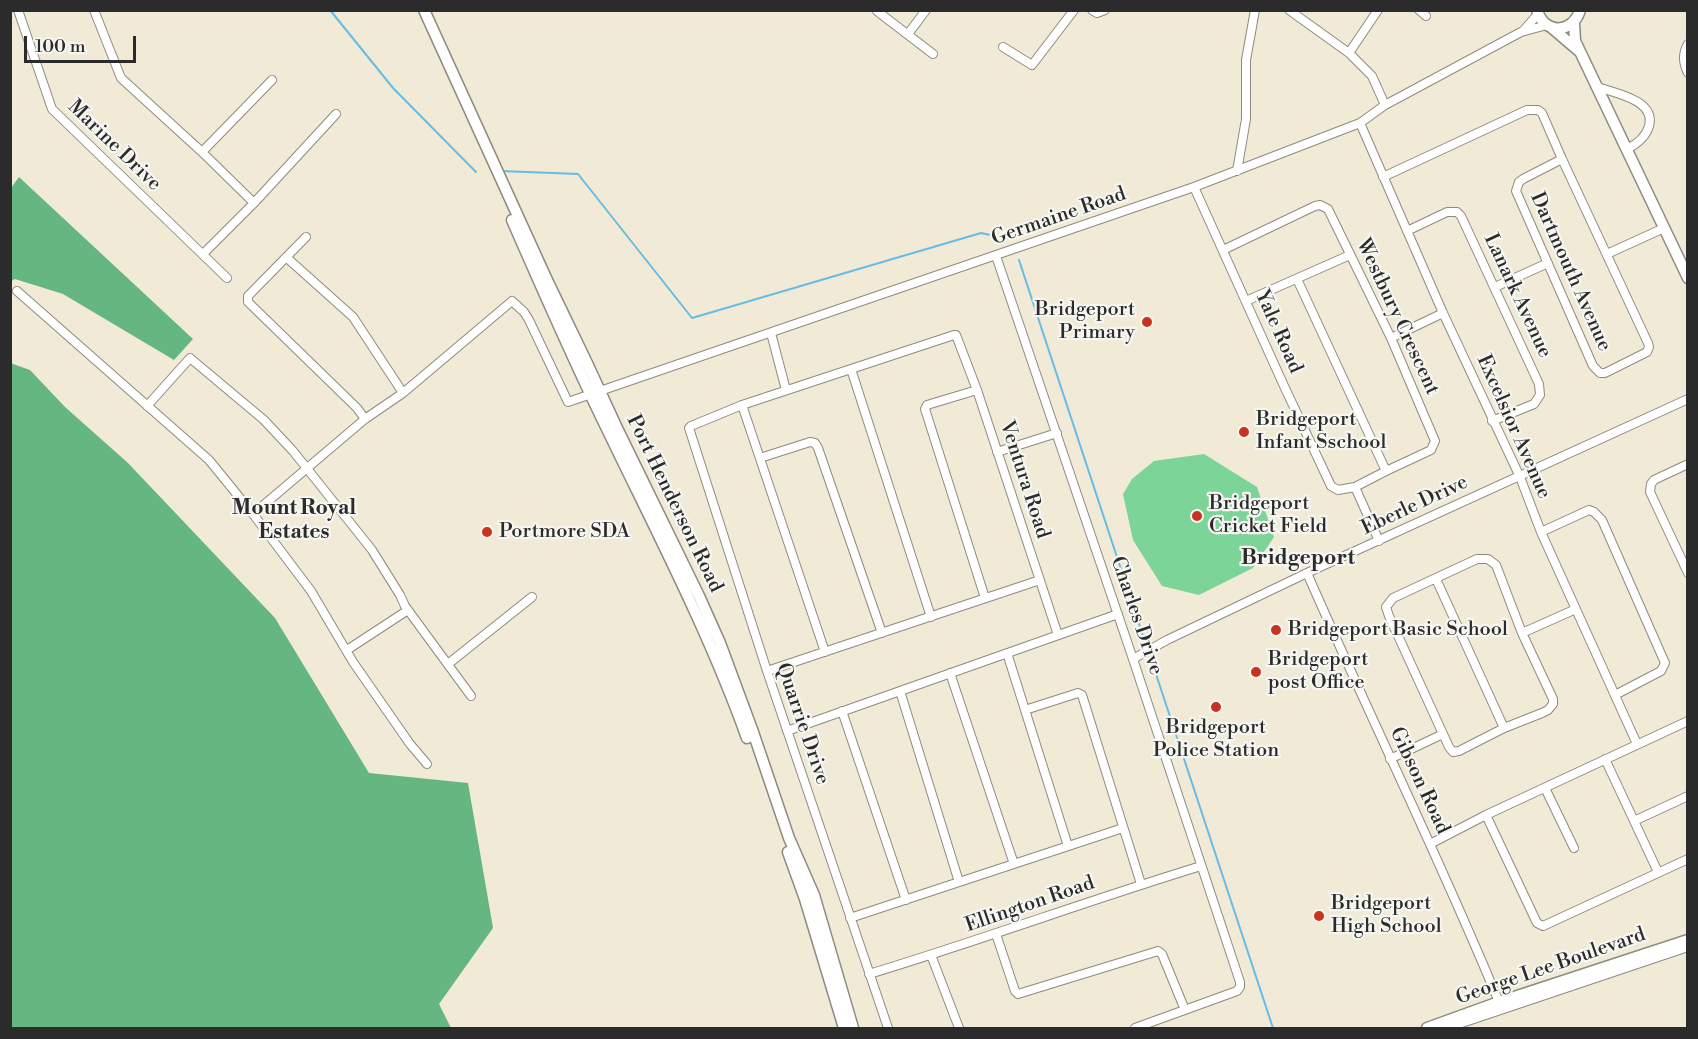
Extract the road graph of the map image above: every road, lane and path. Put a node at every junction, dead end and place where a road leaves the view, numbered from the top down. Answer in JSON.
{"nodes":[{"id":1,"x":18,"y":10,"type":"edge"},
{"id":2,"x":94,"y":10,"type":"edge"},
{"id":3,"x":417,"y":10,"type":"edge"},
{"id":4,"x":424,"y":10,"type":"edge"},
{"id":5,"x":926,"y":10,"type":"edge"},
{"id":6,"x":1074,"y":10,"type":"edge"},
{"id":7,"x":1092,"y":10,"type":"edge"},
{"id":8,"x":1105,"y":10,"type":"edge"},
{"id":9,"x":1255,"y":10,"type":"edge"},
{"id":10,"x":1289,"y":10,"type":"edge"},
{"id":11,"x":1378,"y":10,"type":"edge"},
{"id":12,"x":1419,"y":10,"type":"edge"},
{"id":13,"x":1580,"y":10,"type":"edge"},
{"id":14,"x":877,"y":11,"type":"edge"},
{"id":15,"x":1537,"y":12,"type":"edge"},
{"id":16,"x":1426,"y":16,"type":"dead end"},
{"id":17,"x":1574,"y":23,"type":"junction"},
{"id":18,"x":1549,"y":26,"type":"junction"},
{"id":19,"x":1521,"y":32,"type":"junction"},
{"id":20,"x":908,"y":34,"type":"junction"},
{"id":21,"x":1688,"y":44,"type":"edge"},
{"id":22,"x":1003,"y":47,"type":"dead end"},
{"id":23,"x":1349,"y":53,"type":"junction"},
{"id":24,"x":1581,"y":53,"type":"junction"},
{"id":25,"x":933,"y":54,"type":"dead end"},
{"id":26,"x":1688,"y":74,"type":"edge"},
{"id":27,"x":272,"y":80,"type":"dead end"},
{"id":28,"x":1597,"y":87,"type":"junction"},
{"id":29,"x":1385,"y":105,"type":"junction"},
{"id":30,"x":336,"y":114,"type":"dead end"},
{"id":31,"x":1360,"y":123,"type":"junction"},
{"id":32,"x":1627,"y":149,"type":"junction"},
{"id":33,"x":202,"y":153,"type":"junction"},
{"id":34,"x":1562,"y":159,"type":"junction"},
{"id":35,"x":1237,"y":171,"type":"junction"},
{"id":36,"x":1383,"y":177,"type":"junction"},
{"id":37,"x":1194,"y":187,"type":"junction"},
{"id":38,"x":254,"y":203,"type":"junction"},
{"id":39,"x":1664,"y":228,"type":"junction"},
{"id":40,"x":1407,"y":231,"type":"junction"},
{"id":41,"x":306,"y":237,"type":"dead end"},
{"id":42,"x":1223,"y":250,"type":"junction"},
{"id":43,"x":203,"y":254,"type":"junction"},
{"id":44,"x":1606,"y":254,"type":"junction"},
{"id":45,"x":1350,"y":255,"type":"junction"},
{"id":46,"x":996,"y":256,"type":"junction"},
{"id":47,"x":286,"y":258,"type":"junction"},
{"id":48,"x":1548,"y":263,"type":"junction"},
{"id":49,"x":227,"y":278,"type":"dead end"},
{"id":50,"x":1688,"y":278,"type":"edge"},
{"id":51,"x":1297,"y":279,"type":"junction"},
{"id":52,"x":1495,"y":287,"type":"junction"},
{"id":53,"x":17,"y":291,"type":"dead end"},
{"id":54,"x":1246,"y":301,"type":"junction"},
{"id":55,"x":1443,"y":313,"type":"junction"},
{"id":56,"x":771,"y":333,"type":"junction"},
{"id":57,"x":1391,"y":338,"type":"junction"},
{"id":58,"x":851,"y":369,"type":"junction"},
{"id":59,"x":786,"y":390,"type":"junction"},
{"id":60,"x":977,"y":390,"type":"junction"},
{"id":61,"x":595,"y":392,"type":"junction"},
{"id":62,"x":403,"y":393,"type":"junction"},
{"id":63,"x":1688,"y":399,"type":"edge"},
{"id":64,"x":742,"y":405,"type":"junction"},
{"id":65,"x":147,"y":406,"type":"junction"},
{"id":66,"x":365,"y":419,"type":"junction"},
{"id":67,"x":1492,"y":421,"type":"junction"},
{"id":68,"x":1057,"y":433,"type":"junction"},
{"id":69,"x":997,"y":452,"type":"junction"},
{"id":70,"x":760,"y":458,"type":"junction"},
{"id":71,"x":1688,"y":464,"type":"edge"},
{"id":72,"x":307,"y":468,"type":"junction"},
{"id":73,"x":1386,"y":471,"type":"junction"},
{"id":74,"x":1520,"y":477,"type":"junction"},
{"id":75,"x":1355,"y":487,"type":"junction"},
{"id":76,"x":1334,"y":489,"type":"joint"},
{"id":77,"x":253,"y":514,"type":"junction"},
{"id":78,"x":1541,"y":532,"type":"junction"},
{"id":79,"x":1379,"y":541,"type":"junction"},
{"id":80,"x":1307,"y":573,"type":"junction"},
{"id":81,"x":1688,"y":573,"type":"edge"},
{"id":82,"x":1436,"y":579,"type":"junction"},
{"id":83,"x":1040,"y":580,"type":"junction"},
{"id":84,"x":532,"y":597,"type":"dead end"},
{"id":85,"x":985,"y":598,"type":"junction"},
{"id":86,"x":1576,"y":609,"type":"junction"},
{"id":87,"x":408,"y":610,"type":"junction"},
{"id":88,"x":1118,"y":614,"type":"junction"},
{"id":89,"x":931,"y":617,"type":"junction"},
{"id":90,"x":882,"y":633,"type":"junction"},
{"id":91,"x":1522,"y":633,"type":"junction"},
{"id":92,"x":1058,"y":635,"type":"junction"},
{"id":93,"x":347,"y":650,"type":"junction"},
{"id":94,"x":825,"y":652,"type":"junction"},
{"id":95,"x":1007,"y":653,"type":"junction"},
{"id":96,"x":1133,"y":659,"type":"junction"},
{"id":97,"x":448,"y":664,"type":"junction"},
{"id":98,"x":767,"y":671,"type":"junction"},
{"id":99,"x":950,"y":673,"type":"junction"},
{"id":100,"x":900,"y":691,"type":"junction"},
{"id":101,"x":1615,"y":695,"type":"junction"},
{"id":102,"x":471,"y":696,"type":"dead end"},
{"id":103,"x":1025,"y":710,"type":"junction"},
{"id":104,"x":842,"y":711,"type":"junction"},
{"id":105,"x":1688,"y":721,"type":"edge"},
{"id":106,"x":1504,"y":728,"type":"junction"},
{"id":107,"x":787,"y":730,"type":"junction"},
{"id":108,"x":1443,"y":735,"type":"junction"},
{"id":109,"x":1637,"y":744,"type":"junction"},
{"id":110,"x":1390,"y":759,"type":"junction"},
{"id":111,"x":1605,"y":759,"type":"junction"},
{"id":112,"x":427,"y":764,"type":"dead end"},
{"id":113,"x":1545,"y":788,"type":"junction"},
{"id":114,"x":1688,"y":796,"type":"edge"},
{"id":115,"x":1486,"y":815,"type":"junction"},
{"id":116,"x":1634,"y":821,"type":"junction"},
{"id":117,"x":1123,"y":828,"type":"junction"},
{"id":118,"x":1430,"y":844,"type":"junction"},
{"id":119,"x":1068,"y":846,"type":"junction"},
{"id":120,"x":1574,"y":848,"type":"dead end"},
{"id":121,"x":1688,"y":859,"type":"edge"},
{"id":122,"x":1014,"y":864,"type":"junction"},
{"id":123,"x":1201,"y":866,"type":"junction"},
{"id":124,"x":1658,"y":872,"type":"junction"},
{"id":125,"x":959,"y":882,"type":"junction"},
{"id":126,"x":1141,"y":884,"type":"junction"},
{"id":127,"x":906,"y":900,"type":"junction"},
{"id":128,"x":850,"y":918,"type":"junction"},
{"id":129,"x":996,"y":934,"type":"junction"},
{"id":130,"x":1688,"y":940,"type":"edge"},
{"id":131,"x":1688,"y":947,"type":"edge"},
{"id":132,"x":931,"y":955,"type":"junction"},
{"id":133,"x":869,"y":974,"type":"junction"},
{"id":134,"x":1499,"y":1002,"type":"junction"},
{"id":135,"x":1185,"y":1010,"type":"junction"},
{"id":136,"x":844,"y":1029,"type":"edge"},
{"id":137,"x":853,"y":1029,"type":"edge"},
{"id":138,"x":888,"y":1029,"type":"edge"},
{"id":139,"x":959,"y":1029,"type":"edge"},
{"id":140,"x":1135,"y":1029,"type":"edge"},
{"id":141,"x":1427,"y":1029,"type":"edge"},
{"id":142,"x":1447,"y":1029,"type":"edge"}],
"edges":[{"from":1,"to":43,"type":"street","name":"Marine Drive"},
{"from":2,"to":33,"type":"street"},
{"from":3,"to":61,"type":"main road","name":"Port Henderson Road"},
{"from":4,"to":61,"type":"main road","name":"Port Henderson Road"},
{"from":5,"to":20,"type":"street"},
{"from":6,"to":22,"type":"street"},
{"from":7,"to":8,"type":"street"},
{"from":9,"to":35,"type":"street"},
{"from":10,"to":23,"type":"street"},
{"from":11,"to":23,"type":"street"},
{"from":12,"to":16,"type":"street"},
{"from":13,"to":17,"type":"main road"},
{"from":14,"to":20,"type":"street"},
{"from":15,"to":18,"type":"main road"},
{"from":15,"to":19,"type":"street","name":"Germaine Road"},
{"from":17,"to":18,"type":"main road"},
{"from":17,"to":24,"type":"main road"},
{"from":18,"to":19,"type":"street","name":"Germaine Road"},
{"from":18,"to":24,"type":"main road"},
{"from":19,"to":29,"type":"street","name":"Germaine Road"},
{"from":20,"to":25,"type":"street"},
{"from":21,"to":26,"type":"street"},
{"from":23,"to":29,"type":"street"},
{"from":24,"to":28,"type":"main road"},
{"from":27,"to":33,"type":"street"},
{"from":28,"to":32,"type":"main road"},
{"from":28,"to":32,"type":"street"},
{"from":29,"to":31,"type":"street","name":"Germaine Road"},
{"from":30,"to":38,"type":"street"},
{"from":31,"to":35,"type":"street","name":"Germaine Road"},
{"from":31,"to":36,"type":"street","name":"Excelsior Avenue"},
{"from":32,"to":39,"type":"main road"},
{"from":33,"to":38,"type":"street"},
{"from":34,"to":36,"type":"street","name":"Dartmouth Avenue"},
{"from":34,"to":44,"type":"street","name":"Dartmouth Avenue"},
{"from":34,"to":48,"type":"street","name":"Dartmouth Avenue"},
{"from":35,"to":37,"type":"street","name":"Germaine Road"},
{"from":36,"to":40,"type":"street","name":"Excelsior Avenue"},
{"from":37,"to":42,"type":"street","name":"Yale Road"},
{"from":37,"to":46,"type":"street","name":"Germaine Road"},
{"from":38,"to":43,"type":"street"},
{"from":39,"to":44,"type":"street"},
{"from":39,"to":50,"type":"main road"},
{"from":40,"to":52,"type":"street","name":"Lanark Avenue"},
{"from":40,"to":55,"type":"street","name":"Excelsior Avenue"},
{"from":41,"to":47,"type":"street"},
{"from":42,"to":45,"type":"street","name":"Westbury Crescent"},
{"from":42,"to":54,"type":"street","name":"Yale Road"},
{"from":43,"to":49,"type":"street","name":"Marine Drive"},
{"from":44,"to":48,"type":"street","name":"Dartmouth Avenue"},
{"from":45,"to":51,"type":"street"},
{"from":45,"to":57,"type":"street","name":"Westbury Crescent"},
{"from":46,"to":56,"type":"street","name":"Germaine Road"},
{"from":46,"to":68,"type":"street","name":"Charles Drive"},
{"from":47,"to":62,"type":"street"},
{"from":47,"to":66,"type":"street"},
{"from":48,"to":52,"type":"street"},
{"from":51,"to":54,"type":"street"},
{"from":51,"to":73,"type":"street"},
{"from":52,"to":67,"type":"street","name":"Lanark Avenue"},
{"from":53,"to":65,"type":"street"},
{"from":54,"to":76,"type":"street","name":"Yale Road"},
{"from":55,"to":57,"type":"street"},
{"from":55,"to":67,"type":"street","name":"Excelsior Avenue"},
{"from":56,"to":59,"type":"street"},
{"from":56,"to":61,"type":"street","name":"Germaine Road"},
{"from":57,"to":73,"type":"street","name":"Westbury Crescent"},
{"from":58,"to":59,"type":"street"},
{"from":58,"to":60,"type":"street","name":"Ventura Road"},
{"from":58,"to":89,"type":"street"},
{"from":59,"to":64,"type":"street"},
{"from":60,"to":69,"type":"street","name":"Ventura Road"},
{"from":60,"to":85,"type":"street"},
{"from":61,"to":62,"type":"street","name":"Germaine Road"},
{"from":61,"to":136,"type":"main road","name":"Port Henderson Road"},
{"from":61,"to":137,"type":"main road","name":"Port Henderson Road"},
{"from":62,"to":66,"type":"street"},
{"from":63,"to":74,"type":"street","name":"Eberle Drive"},
{"from":64,"to":70,"type":"street"},
{"from":64,"to":98,"type":"street","name":"Quarrie Drive"},
{"from":65,"to":72,"type":"street"},
{"from":65,"to":77,"type":"street"},
{"from":66,"to":72,"type":"street"},
{"from":67,"to":74,"type":"street","name":"Excelsior Avenue"},
{"from":68,"to":69,"type":"street"},
{"from":68,"to":88,"type":"street","name":"Charles Drive"},
{"from":69,"to":83,"type":"street","name":"Ventura Road"},
{"from":70,"to":90,"type":"street"},
{"from":70,"to":94,"type":"street"},
{"from":71,"to":81,"type":"street"},
{"from":72,"to":77,"type":"street"},
{"from":72,"to":87,"type":"street"},
{"from":73,"to":75,"type":"street","name":"Westbury Crescent"},
{"from":74,"to":78,"type":"street","name":"Excelsior Avenue"},
{"from":74,"to":79,"type":"street","name":"Eberle Drive"},
{"from":75,"to":76,"type":"street","name":"Westbury Crescent"},
{"from":75,"to":79,"type":"street"},
{"from":77,"to":93,"type":"street"},
{"from":78,"to":86,"type":"street","name":"Excelsior Avenue"},
{"from":78,"to":101,"type":"street"},
{"from":79,"to":80,"type":"street","name":"Eberle Drive"},
{"from":80,"to":96,"type":"street","name":"Eberle Drive"},
{"from":80,"to":110,"type":"street","name":"Gibson Road"},
{"from":82,"to":91,"type":"street"},
{"from":82,"to":106,"type":"street"},
{"from":82,"to":108,"type":"street"},
{"from":83,"to":85,"type":"street"},
{"from":83,"to":92,"type":"street","name":"Ventura Road"},
{"from":84,"to":97,"type":"street"},
{"from":85,"to":89,"type":"street"},
{"from":86,"to":91,"type":"street"},
{"from":86,"to":101,"type":"street","name":"Excelsior Avenue"},
{"from":87,"to":93,"type":"street"},
{"from":87,"to":97,"type":"street"},
{"from":88,"to":92,"type":"street"},
{"from":88,"to":96,"type":"street","name":"Charles Drive"},
{"from":89,"to":90,"type":"street"},
{"from":90,"to":94,"type":"street"},
{"from":91,"to":106,"type":"street"},
{"from":92,"to":95,"type":"street"},
{"from":93,"to":112,"type":"street"},
{"from":94,"to":98,"type":"street"},
{"from":95,"to":99,"type":"street"},
{"from":95,"to":103,"type":"street"},
{"from":96,"to":123,"type":"street","name":"Charles Drive"},
{"from":97,"to":102,"type":"street"},
{"from":98,"to":107,"type":"street","name":"Quarrie Drive"},
{"from":99,"to":100,"type":"street"},
{"from":99,"to":122,"type":"street"},
{"from":100,"to":104,"type":"street"},
{"from":100,"to":125,"type":"street"},
{"from":101,"to":109,"type":"street","name":"Excelsior Avenue"},
{"from":103,"to":117,"type":"street"},
{"from":103,"to":119,"type":"street"},
{"from":104,"to":107,"type":"street"},
{"from":104,"to":127,"type":"street"},
{"from":105,"to":109,"type":"street"},
{"from":106,"to":108,"type":"street"},
{"from":107,"to":128,"type":"street","name":"Quarrie Drive"},
{"from":108,"to":110,"type":"street"},
{"from":109,"to":111,"type":"street"},
{"from":110,"to":118,"type":"street","name":"Gibson Road"},
{"from":111,"to":113,"type":"street"},
{"from":111,"to":116,"type":"street"},
{"from":113,"to":115,"type":"street"},
{"from":113,"to":120,"type":"street"},
{"from":114,"to":116,"type":"street"},
{"from":115,"to":118,"type":"street"},
{"from":115,"to":124,"type":"street"},
{"from":116,"to":124,"type":"street"},
{"from":117,"to":119,"type":"street"},
{"from":117,"to":126,"type":"street"},
{"from":118,"to":134,"type":"street","name":"Gibson Road"},
{"from":119,"to":122,"type":"street"},
{"from":121,"to":124,"type":"street"},
{"from":122,"to":125,"type":"street"},
{"from":123,"to":126,"type":"street","name":"Ellington Road"},
{"from":123,"to":135,"type":"street","name":"Charles Drive"},
{"from":125,"to":127,"type":"street"},
{"from":126,"to":129,"type":"street","name":"Ellington Road"},
{"from":127,"to":128,"type":"street"},
{"from":128,"to":133,"type":"street","name":"Quarrie Drive"},
{"from":129,"to":132,"type":"street","name":"Ellington Road"},
{"from":129,"to":135,"type":"street"},
{"from":130,"to":134,"type":"main road","name":"George Lee Boulevard"},
{"from":131,"to":142,"type":"street"},
{"from":132,"to":133,"type":"street","name":"Ellington Road"},
{"from":132,"to":139,"type":"street"},
{"from":133,"to":138,"type":"street","name":"Quarrie Drive"},
{"from":134,"to":141,"type":"main road","name":"George Lee Boulevard"},
{"from":135,"to":140,"type":"street"}]}
